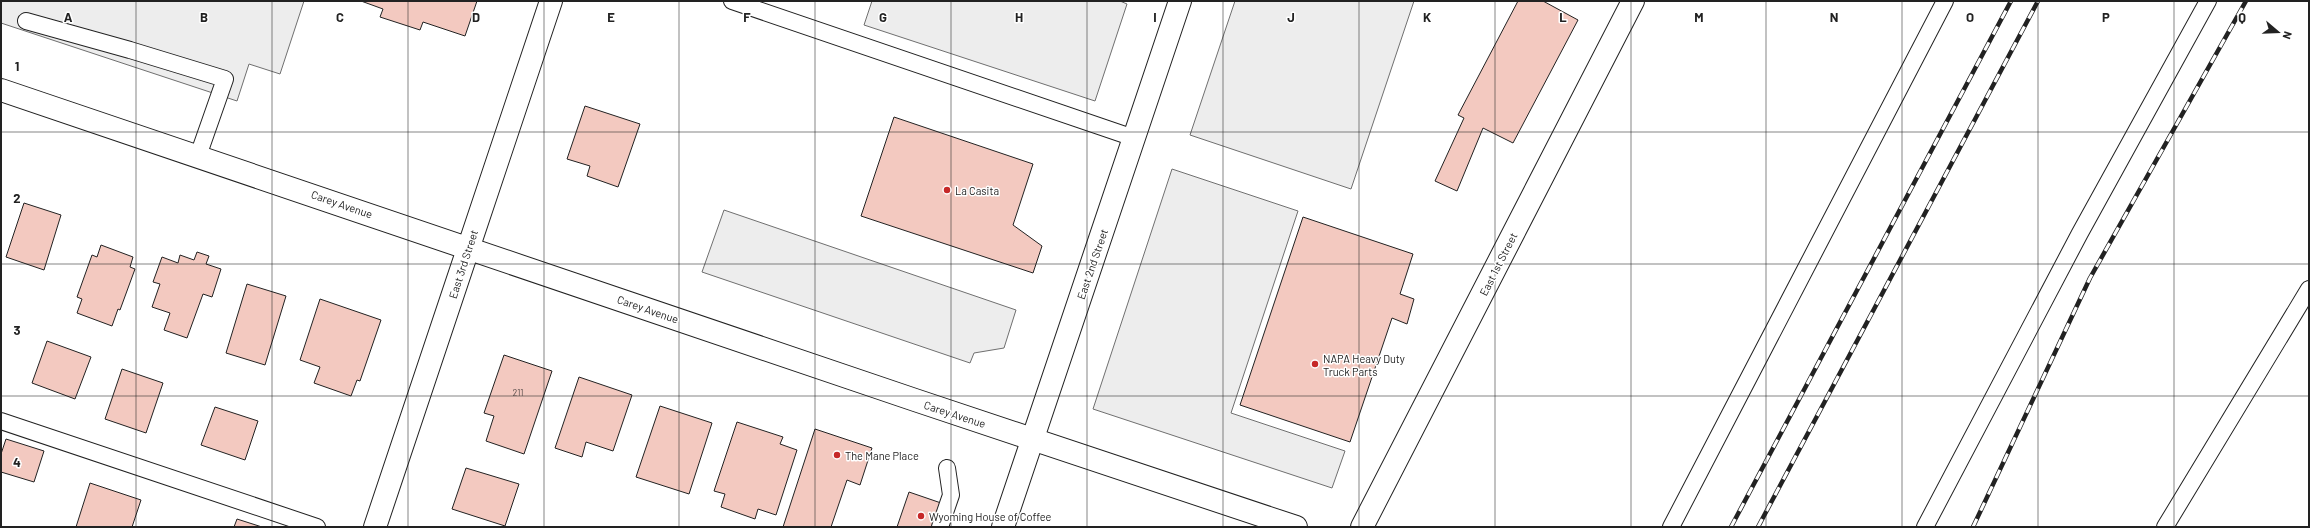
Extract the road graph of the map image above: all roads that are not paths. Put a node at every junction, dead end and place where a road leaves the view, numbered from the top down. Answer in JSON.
{"nodes":[{"id":1,"x":551,"y":1,"type":"edge"},
{"id":2,"x":732,"y":1,"type":"edge"},
{"id":3,"x":1180,"y":1,"type":"edge"},
{"id":4,"x":1633,"y":1,"type":"edge"},
{"id":5,"x":1945,"y":1,"type":"edge"},
{"id":6,"x":2208,"y":1,"type":"edge"},
{"id":7,"x":26,"y":21,"type":"dead end"},
{"id":8,"x":1,"y":90,"type":"edge"},
{"id":9,"x":1134,"y":138,"type":"junction"},
{"id":10,"x":198,"y":156,"type":"junction"},
{"id":11,"x":469,"y":248,"type":"junction"},
{"id":12,"x":2309,"y":289,"type":"edge"},
{"id":13,"x":1,"y":421,"type":"edge"},
{"id":14,"x":1033,"y":439,"type":"junction"},
{"id":15,"x":947,"y":468,"type":"dead end"},
{"id":16,"x":317,"y":527,"type":"edge"},
{"id":17,"x":375,"y":527,"type":"edge"},
{"id":18,"x":940,"y":527,"type":"edge"},
{"id":19,"x":1003,"y":527,"type":"edge"},
{"id":20,"x":1296,"y":527,"type":"edge"},
{"id":21,"x":1362,"y":527,"type":"edge"},
{"id":22,"x":1671,"y":527,"type":"edge"},
{"id":23,"x":1925,"y":527,"type":"edge"},
{"id":24,"x":2165,"y":527,"type":"edge"}],
"edges":[{"from":1,"to":11,"type":"street","name":"East 3rd Street"},
{"from":2,"to":9,"type":"lane"},
{"from":3,"to":9,"type":"street","name":"East 2nd Street"},
{"from":4,"to":21,"type":"street","name":"East 1st Street"},
{"from":5,"to":22,"type":"lane"},
{"from":6,"to":23,"type":"lane"},
{"from":7,"to":10,"type":"lane"},
{"from":8,"to":10,"type":"street","name":"Carey Avenue"},
{"from":9,"to":14,"type":"street","name":"East 2nd Street"},
{"from":10,"to":11,"type":"street","name":"Carey Avenue"},
{"from":11,"to":14,"type":"street","name":"Carey Avenue"},
{"from":11,"to":17,"type":"street","name":"East 3rd Street"},
{"from":12,"to":24,"type":"lane"},
{"from":13,"to":16,"type":"lane"},
{"from":14,"to":19,"type":"street","name":"East 2nd Street"},
{"from":14,"to":20,"type":"street","name":"Carey Avenue"},
{"from":15,"to":18,"type":"lane"}]}
